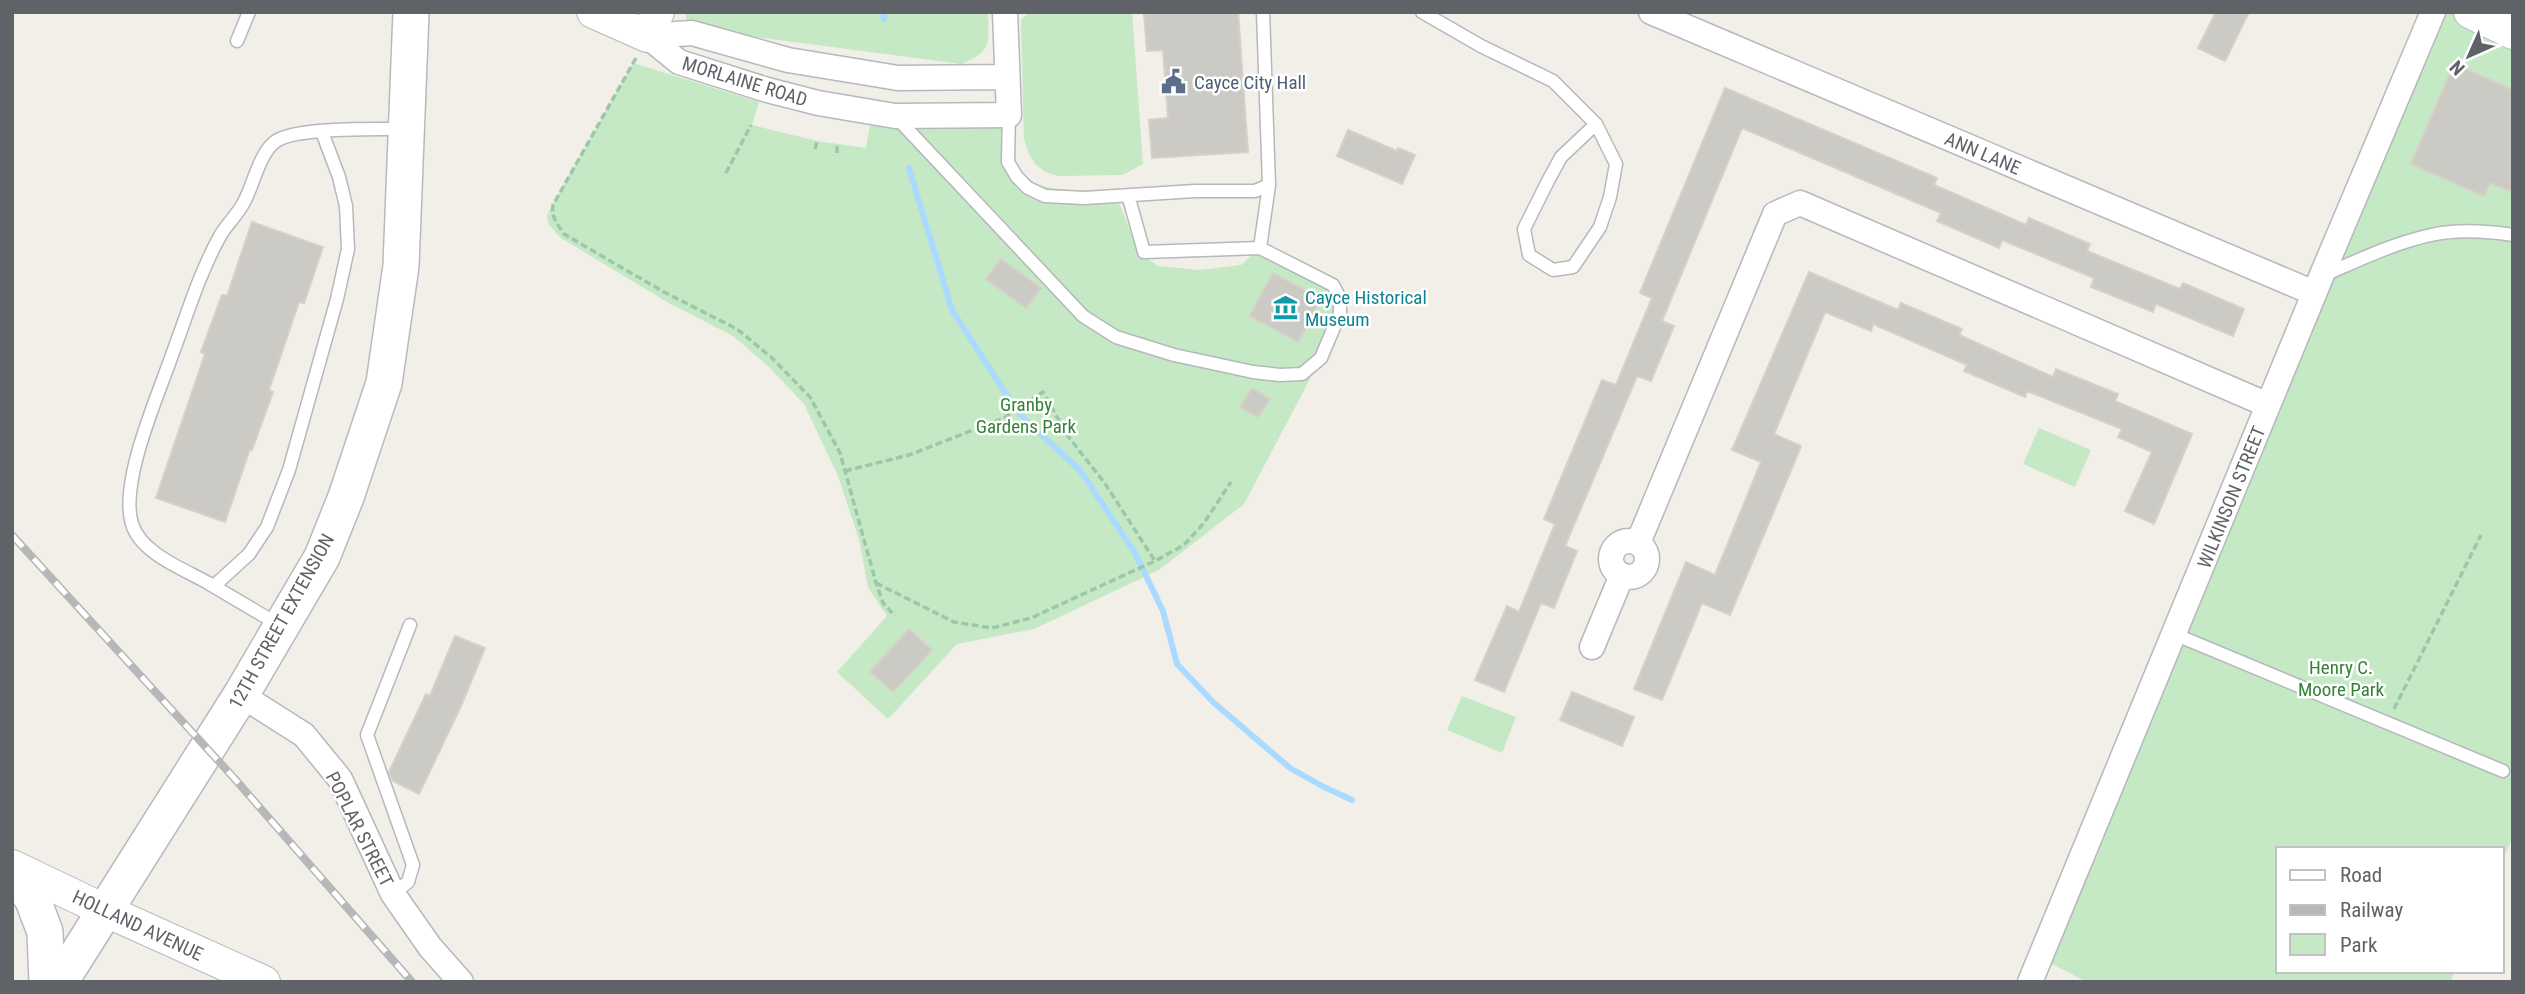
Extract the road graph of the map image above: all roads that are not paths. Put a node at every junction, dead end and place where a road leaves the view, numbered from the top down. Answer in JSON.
{"nodes":[{"id":1,"x":249,"y":12,"type":"edge"},
{"id":2,"x":411,"y":12,"type":"edge"},
{"id":3,"x":593,"y":12,"type":"edge"},
{"id":4,"x":1005,"y":12,"type":"edge"},
{"id":5,"x":1263,"y":12,"type":"edge"},
{"id":6,"x":1651,"y":12,"type":"edge"},
{"id":7,"x":2433,"y":12,"type":"edge"},
{"id":8,"x":2470,"y":12,"type":"edge"},
{"id":9,"x":1429,"y":14,"type":"edge"},
{"id":10,"x":652,"y":24,"type":"edge"},
{"id":11,"x":2513,"y":33,"type":"edge"},
{"id":12,"x":237,"y":41,"type":"dead end"},
{"id":13,"x":1007,"y":77,"type":"junction"},
{"id":14,"x":1009,"y":115,"type":"junction"},
{"id":15,"x":895,"y":116,"type":"junction"},
{"id":16,"x":1596,"y":124,"type":"junction"},
{"id":17,"x":406,"y":129,"type":"junction"},
{"id":18,"x":322,"y":132,"type":"junction"},
{"id":19,"x":1269,"y":185,"type":"junction"},
{"id":20,"x":1128,"y":195,"type":"junction"},
{"id":21,"x":2513,"y":234,"type":"edge"},
{"id":22,"x":1261,"y":248,"type":"junction"},
{"id":23,"x":2318,"y":285,"type":"junction"},
{"id":24,"x":2268,"y":405,"type":"junction"},
{"id":25,"x":214,"y":586,"type":"junction"},
{"id":26,"x":410,"y":625,"type":"dead end"},
{"id":27,"x":281,"y":627,"type":"junction"},
{"id":28,"x":2174,"y":635,"type":"junction"},
{"id":29,"x":1591,"y":647,"type":"dead end"},
{"id":30,"x":241,"y":695,"type":"junction"},
{"id":31,"x":2503,"y":771,"type":"dead end"},
{"id":32,"x":12,"y":868,"type":"edge"},
{"id":33,"x":393,"y":894,"type":"junction"},
{"id":34,"x":104,"y":910,"type":"junction"},
{"id":35,"x":47,"y":982,"type":"edge"},
{"id":36,"x":60,"y":982,"type":"edge"},
{"id":37,"x":264,"y":982,"type":"edge"},
{"id":38,"x":461,"y":982,"type":"edge"},
{"id":39,"x":2030,"y":982,"type":"edge"}],
"edges":[{"from":1,"to":12,"type":"lane"},
{"from":2,"to":17,"type":"main road","name":"12TH STREET EXTENSION"},
{"from":3,"to":10,"type":"street"},
{"from":4,"to":13,"type":"street"},
{"from":5,"to":19,"type":"lane"},
{"from":6,"to":23,"type":"street","name":"ANN LANE"},
{"from":7,"to":23,"type":"street","name":"WILKINSON STREET"},
{"from":8,"to":11,"type":"street"},
{"from":9,"to":16,"type":"lane"},
{"from":10,"to":13,"type":"street","name":"MORLAINE ROAD"},
{"from":10,"to":15,"type":"street","name":"MORLAINE ROAD"},
{"from":13,"to":14,"type":"street"},
{"from":14,"to":15,"type":"street","name":"MORLAINE ROAD"},
{"from":14,"to":20,"type":"lane"},
{"from":15,"to":22,"type":"lane"},
{"from":16,"to":16,"type":"lane"},
{"from":17,"to":18,"type":"lane"},
{"from":17,"to":27,"type":"main road","name":"12TH STREET EXTENSION"},
{"from":18,"to":25,"type":"lane"},
{"from":18,"to":25,"type":"lane"},
{"from":19,"to":20,"type":"lane"},
{"from":19,"to":22,"type":"lane"},
{"from":20,"to":22,"type":"lane"},
{"from":21,"to":23,"type":"lane"},
{"from":23,"to":24,"type":"street","name":"WILKINSON STREET"},
{"from":24,"to":28,"type":"street","name":"WILKINSON STREET"},
{"from":24,"to":29,"type":"street"},
{"from":25,"to":27,"type":"lane"},
{"from":26,"to":33,"type":"lane"},
{"from":27,"to":30,"type":"main road","name":"12TH STREET EXTENSION"},
{"from":28,"to":31,"type":"lane"},
{"from":28,"to":39,"type":"street","name":"WILKINSON STREET"},
{"from":30,"to":33,"type":"street","name":"POPLAR STREET"},
{"from":30,"to":34,"type":"main road","name":"12TH STREET EXTENSION"},
{"from":32,"to":34,"type":"street","name":"HOLLAND AVENUE"},
{"from":32,"to":35,"type":"main road"},
{"from":33,"to":38,"type":"street","name":"POPLAR STREET"},
{"from":34,"to":36,"type":"main road","name":"12TH STREET EXTENSION"},
{"from":34,"to":37,"type":"street","name":"HOLLAND AVENUE"}]}
